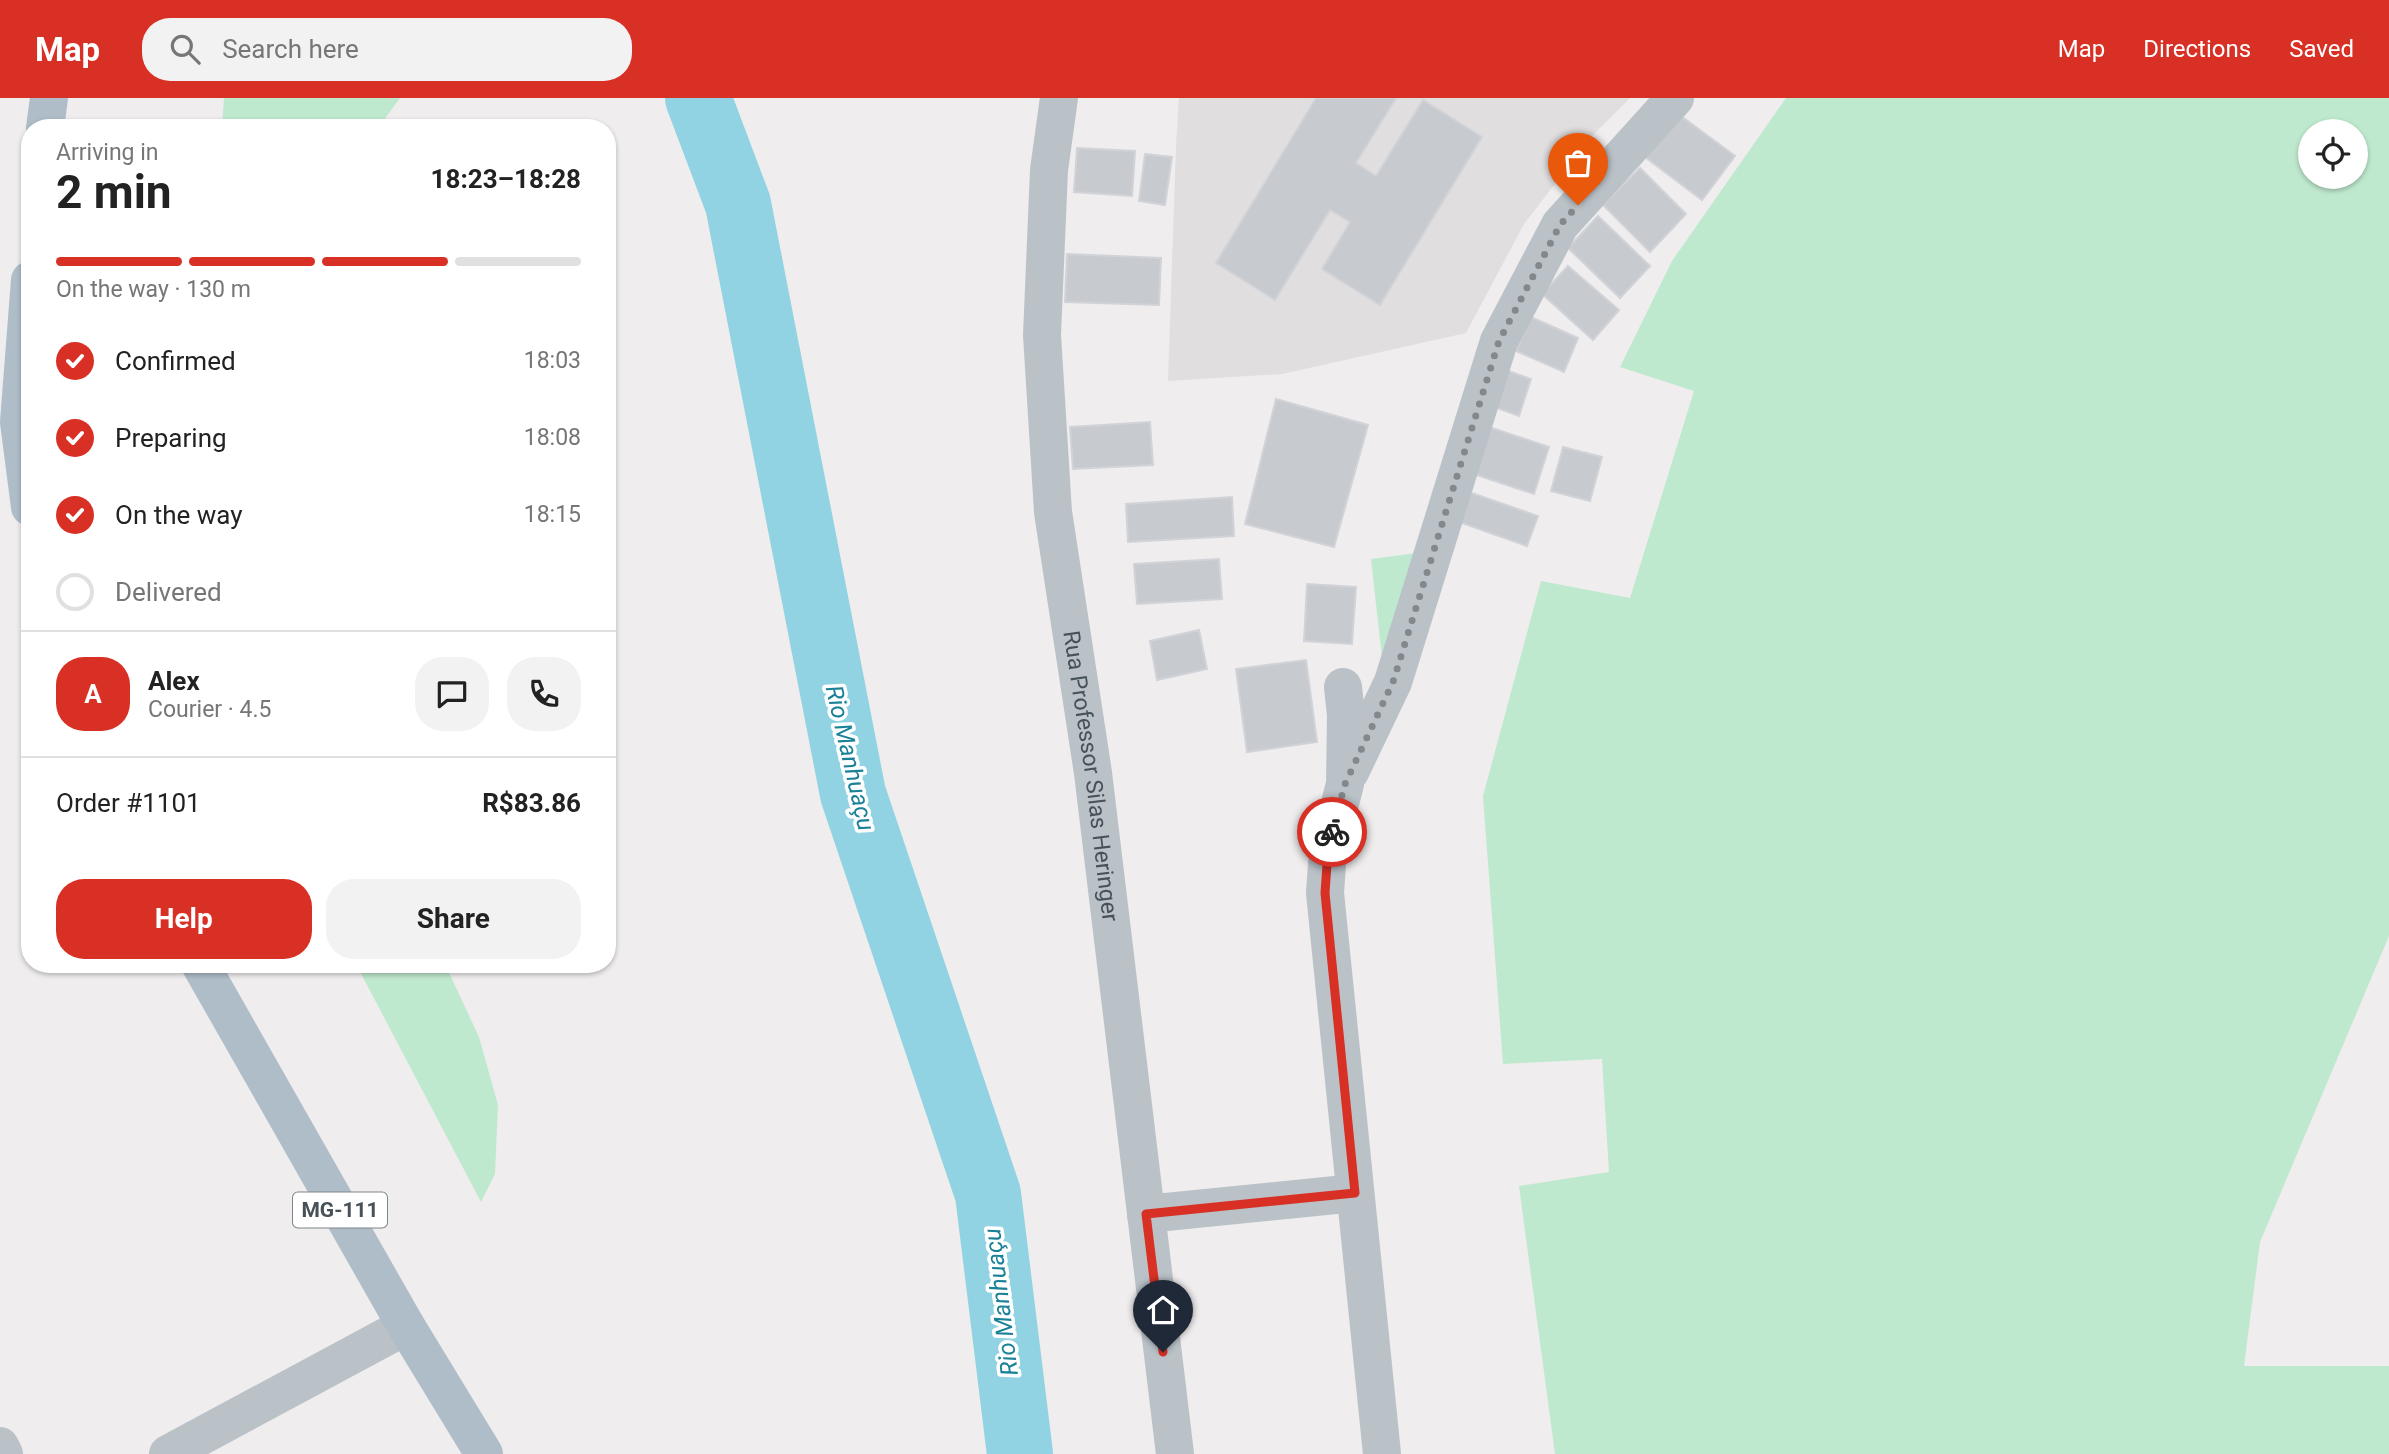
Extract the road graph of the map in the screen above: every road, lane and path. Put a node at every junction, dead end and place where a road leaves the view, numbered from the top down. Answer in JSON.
{"nodes":[{"id":1,"x":49,"y":98,"type":"edge"},
{"id":2,"x":1059,"y":98,"type":"edge"},
{"id":3,"x":1675,"y":98,"type":"edge"},
{"id":4,"x":46,"y":119,"type":"edge"},
{"id":5,"x":21,"y":396,"type":"edge"},
{"id":6,"x":21,"y":438,"type":"edge"},
{"id":7,"x":1343,"y":687,"type":"dead end"},
{"id":8,"x":1345,"y":784,"type":"junction"},
{"id":9,"x":205,"y":973,"type":"edge"},
{"id":10,"x":1355,"y":1193,"type":"junction"},
{"id":11,"x":1146,"y":1214,"type":"junction"},
{"id":12,"x":406,"y":1326,"type":"junction"},
{"id":13,"x":0,"y":1446,"type":"edge"},
{"id":14,"x":4,"y":1454,"type":"edge"},
{"id":15,"x":168,"y":1454,"type":"edge"},
{"id":16,"x":484,"y":1454,"type":"edge"},
{"id":17,"x":1175,"y":1454,"type":"edge"},
{"id":18,"x":1382,"y":1454,"type":"edge"}],
"edges":[{"from":1,"to":4,"type":"main road"},
{"from":2,"to":11,"type":"street","name":"Rua Professor Silas Heringer"},
{"from":3,"to":8,"type":"street"},
{"from":5,"to":6,"type":"main road"},
{"from":7,"to":8,"type":"street"},
{"from":8,"to":10,"type":"street"},
{"from":9,"to":12,"type":"main road","number":"MG-111"},
{"from":10,"to":11,"type":"street"},
{"from":10,"to":18,"type":"street"},
{"from":11,"to":17,"type":"street","name":"Rua Professor Silas Heringer"},
{"from":12,"to":15,"type":"street"},
{"from":12,"to":16,"type":"main road","number":"MG-111"},
{"from":13,"to":14,"type":"street"}]}
